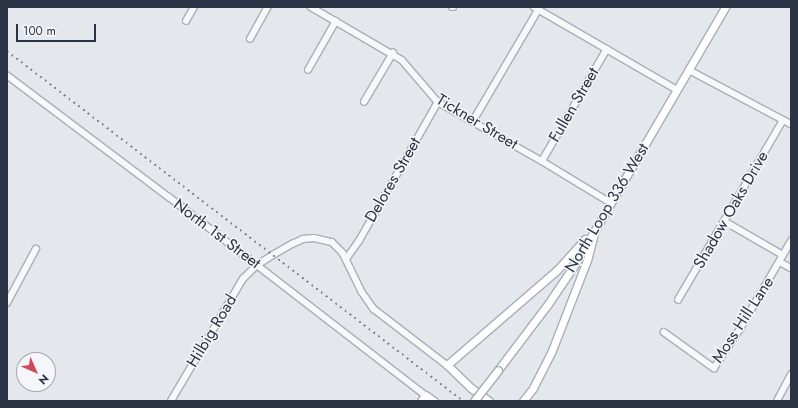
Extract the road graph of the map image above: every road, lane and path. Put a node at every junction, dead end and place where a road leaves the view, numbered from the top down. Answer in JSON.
{"nodes":[{"id":1,"x":194,"y":7,"type":"edge"},
{"id":2,"x":268,"y":7,"type":"edge"},
{"id":3,"x":311,"y":7,"type":"edge"},
{"id":4,"x":726,"y":7,"type":"edge"},
{"id":5,"x":536,"y":8,"type":"edge"},
{"id":6,"x":186,"y":21,"type":"dead end"},
{"id":7,"x":336,"y":21,"type":"junction"},
{"id":8,"x":250,"y":39,"type":"dead end"},
{"id":9,"x":607,"y":49,"type":"junction"},
{"id":10,"x":393,"y":53,"type":"junction"},
{"id":11,"x":308,"y":70,"type":"dead end"},
{"id":12,"x":689,"y":70,"type":"junction"},
{"id":13,"x":7,"y":75,"type":"edge"},
{"id":14,"x":677,"y":90,"type":"junction"},
{"id":15,"x":364,"y":102,"type":"dead end"},
{"id":16,"x":438,"y":102,"type":"junction"},
{"id":17,"x":783,"y":120,"type":"junction"},
{"id":18,"x":473,"y":121,"type":"junction"},
{"id":19,"x":791,"y":124,"type":"edge"},
{"id":20,"x":542,"y":161,"type":"junction"},
{"id":21,"x":611,"y":203,"type":"junction"},
{"id":22,"x":724,"y":221,"type":"junction"},
{"id":23,"x":595,"y":229,"type":"junction"},
{"id":24,"x":791,"y":241,"type":"edge"},
{"id":25,"x":36,"y":249,"type":"dead end"},
{"id":26,"x":783,"y":254,"type":"junction"},
{"id":27,"x":347,"y":258,"type":"junction"},
{"id":28,"x":780,"y":262,"type":"junction"},
{"id":29,"x":257,"y":264,"type":"junction"},
{"id":30,"x":791,"y":268,"type":"edge"},
{"id":31,"x":678,"y":300,"type":"dead end"},
{"id":32,"x":7,"y":302,"type":"edge"},
{"id":33,"x":664,"y":332,"type":"dead end"},
{"id":34,"x":447,"y":365,"type":"junction"},
{"id":35,"x":791,"y":375,"type":"edge"},
{"id":36,"x":423,"y":398,"type":"edge"},
{"id":37,"x":171,"y":401,"type":"edge"},
{"id":38,"x":434,"y":401,"type":"edge"},
{"id":39,"x":474,"y":401,"type":"edge"},
{"id":40,"x":489,"y":401,"type":"edge"},
{"id":41,"x":523,"y":401,"type":"edge"},
{"id":42,"x":777,"y":401,"type":"edge"}],
"edges":[{"from":1,"to":6,"type":"street"},
{"from":2,"to":8,"type":"street"},
{"from":3,"to":7,"type":"street","name":"Tickner Street"},
{"from":4,"to":12,"type":"main road","name":"North Loop 336 West"},
{"from":5,"to":9,"type":"street"},
{"from":5,"to":18,"type":"street"},
{"from":7,"to":10,"type":"street","name":"Tickner Street"},
{"from":7,"to":11,"type":"street"},
{"from":9,"to":14,"type":"street"},
{"from":9,"to":20,"type":"street","name":"Fullen Street"},
{"from":10,"to":15,"type":"street"},
{"from":10,"to":16,"type":"street","name":"Tickner Street"},
{"from":12,"to":14,"type":"main road","name":"North Loop 336 West"},
{"from":12,"to":17,"type":"street"},
{"from":13,"to":29,"type":"street","name":"North 1st Street"},
{"from":14,"to":21,"type":"main road","name":"North Loop 336 West"},
{"from":16,"to":18,"type":"street","name":"Tickner Street"},
{"from":16,"to":27,"type":"street","name":"Delores Street"},
{"from":17,"to":19,"type":"street"},
{"from":17,"to":22,"type":"street","name":"Shadow Oaks Drive"},
{"from":18,"to":20,"type":"street","name":"Tickner Street"},
{"from":20,"to":21,"type":"street","name":"Tickner Street"},
{"from":21,"to":23,"type":"main road","name":"North Loop 336 West"},
{"from":22,"to":26,"type":"street"},
{"from":22,"to":31,"type":"street","name":"Shadow Oaks Drive"},
{"from":23,"to":34,"type":"main road"},
{"from":23,"to":39,"type":"main road","name":"North Loop 336 West","bridge":true},
{"from":23,"to":41,"type":"main road"},
{"from":24,"to":26,"type":"street","name":"Moss Hill Lane"},
{"from":25,"to":32,"type":"street"},
{"from":26,"to":28,"type":"street","name":"Moss Hill Lane"},
{"from":27,"to":29,"type":"street","name":"Hilbig Road"},
{"from":27,"to":34,"type":"street","name":"Hilbig Road"},
{"from":28,"to":30,"type":"street"},
{"from":28,"to":33,"type":"street","name":"Moss Hill Lane"},
{"from":29,"to":36,"type":"street","name":"North 1st Street"},
{"from":29,"to":37,"type":"street","name":"Hilbig Road"},
{"from":34,"to":40,"type":"main road"},
{"from":35,"to":42,"type":"street"},
{"from":36,"to":38,"type":"main road"}]}
